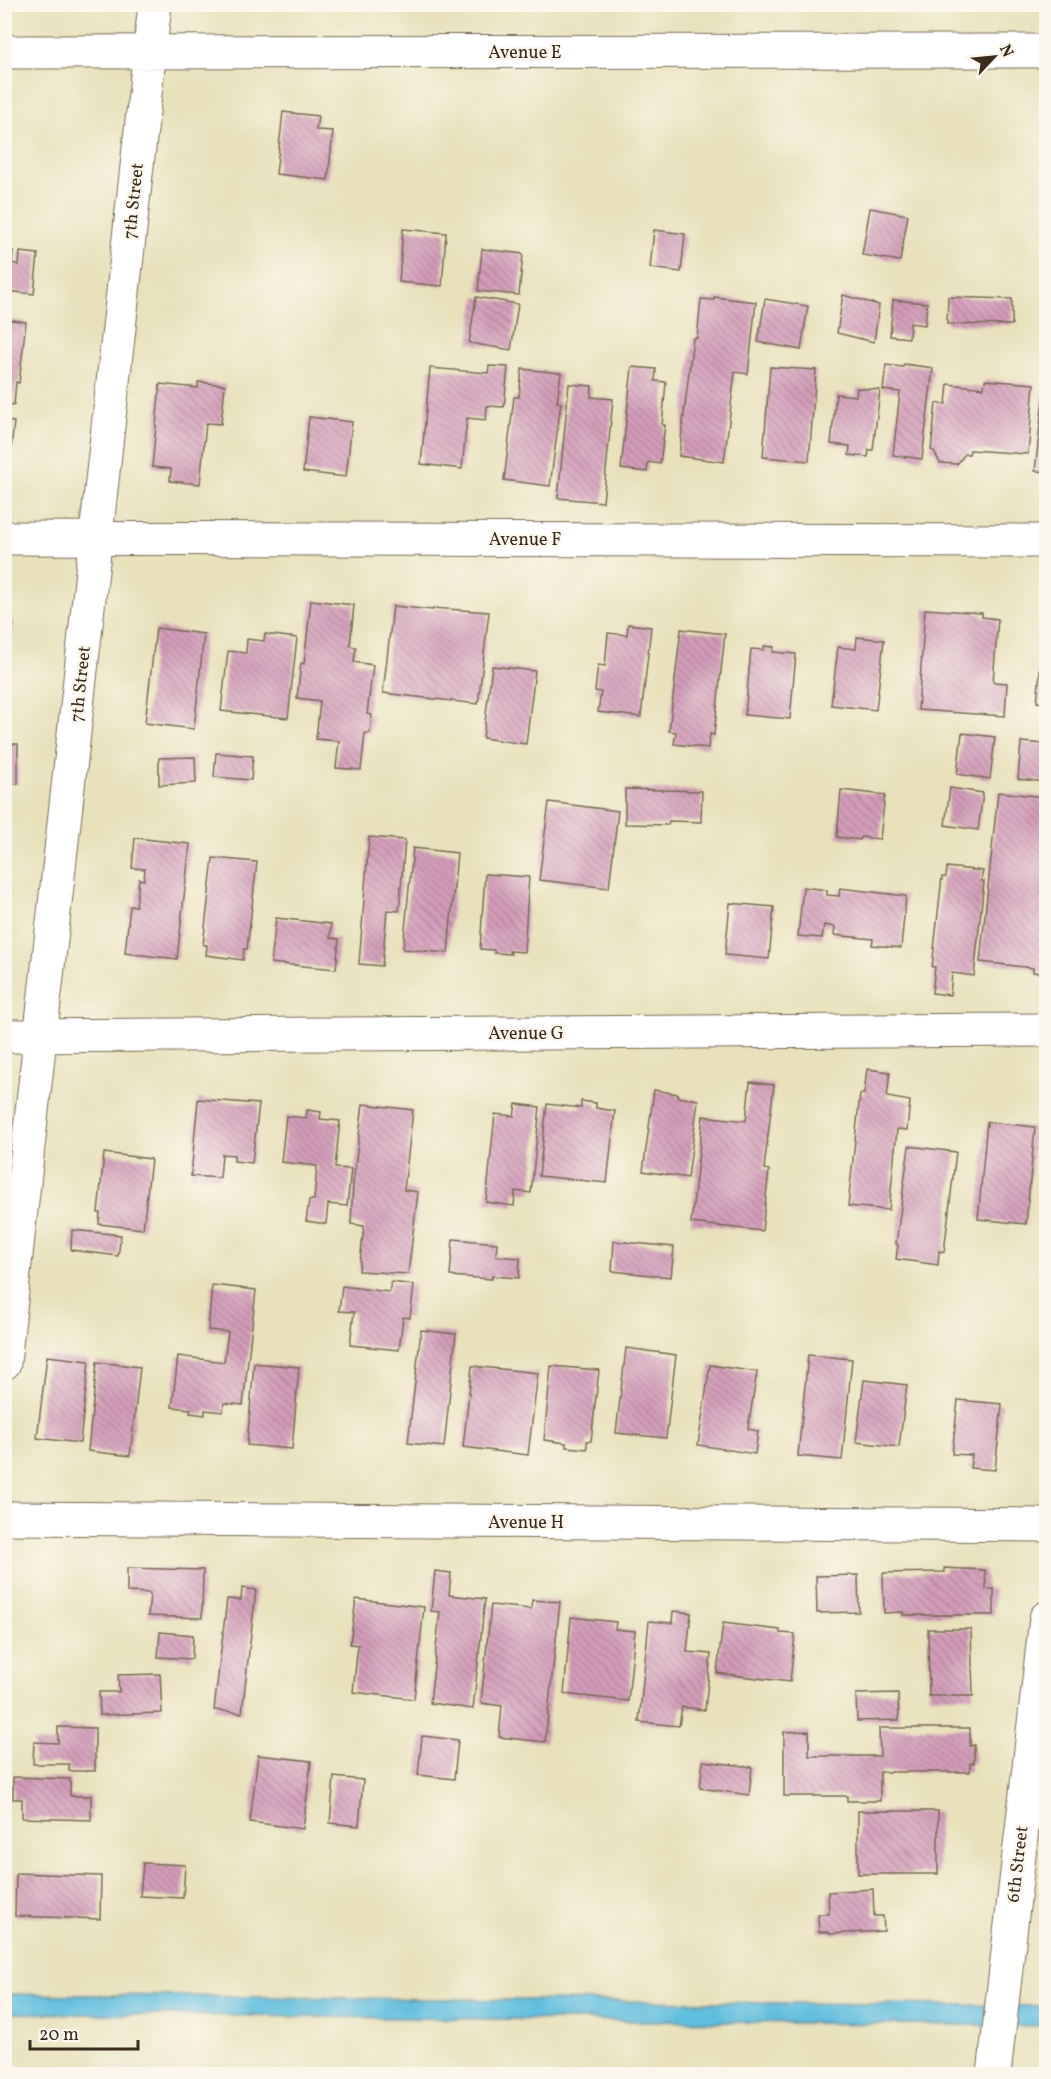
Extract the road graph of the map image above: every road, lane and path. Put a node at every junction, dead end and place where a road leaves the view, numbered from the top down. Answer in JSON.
{"nodes":[{"id":1,"x":155,"y":4,"type":"edge"},
{"id":2,"x":1047,"y":51,"type":"edge"},
{"id":3,"x":4,"y":52,"type":"edge"},
{"id":4,"x":149,"y":52,"type":"junction"},
{"id":5,"x":4,"y":538,"type":"edge"},
{"id":6,"x":96,"y":538,"type":"junction"},
{"id":7,"x":1047,"y":541,"type":"edge"},
{"id":8,"x":1047,"y":1030,"type":"edge"},
{"id":9,"x":4,"y":1036,"type":"edge"},
{"id":10,"x":41,"y":1036,"type":"junction"},
{"id":11,"x":4,"y":1363,"type":"edge"},
{"id":12,"x":4,"y":1518,"type":"edge"},
{"id":13,"x":1047,"y":1525,"type":"edge"},
{"id":14,"x":1047,"y":1618,"type":"edge"},
{"id":15,"x":994,"y":2067,"type":"edge"}],
"edges":[{"from":1,"to":4,"type":"street","name":"7th Street"},
{"from":2,"to":4,"type":"street","name":"Avenue E"},
{"from":3,"to":4,"type":"street","name":"Avenue E"},
{"from":4,"to":6,"type":"street","name":"7th Street"},
{"from":5,"to":6,"type":"street","name":"Avenue F"},
{"from":6,"to":7,"type":"street","name":"Avenue F"},
{"from":6,"to":10,"type":"street","name":"7th Street"},
{"from":8,"to":10,"type":"street","name":"Avenue G"},
{"from":9,"to":10,"type":"street","name":"Avenue G"},
{"from":10,"to":11,"type":"street","name":"7th Street"},
{"from":12,"to":13,"type":"street","name":"Avenue H"},
{"from":14,"to":15,"type":"street","name":"6th Street"}]}
